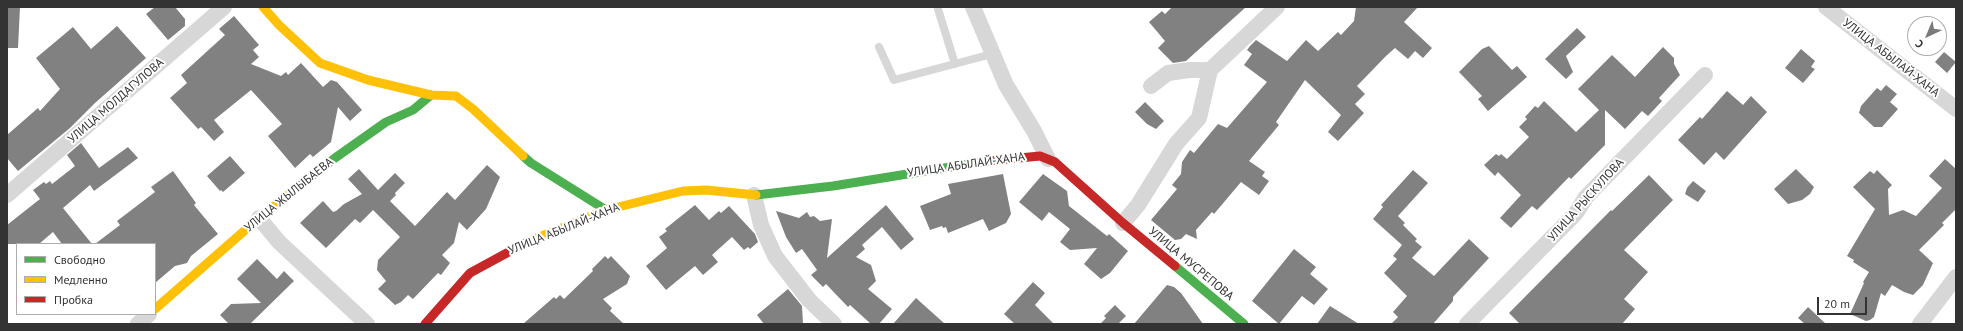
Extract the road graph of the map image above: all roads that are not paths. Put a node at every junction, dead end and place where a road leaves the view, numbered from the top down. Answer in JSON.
{"nodes":[{"id":1,"x":224,"y":7,"type":"edge"},
{"id":2,"x":263,"y":7,"type":"edge"},
{"id":3,"x":973,"y":7,"type":"edge"},
{"id":4,"x":1277,"y":7,"type":"edge"},
{"id":5,"x":1826,"y":7,"type":"edge"},
{"id":6,"x":938,"y":9,"type":"dead end"},
{"id":7,"x":879,"y":47,"type":"dead end"},
{"id":8,"x":992,"y":54,"type":"junction"},
{"id":9,"x":956,"y":64,"type":"junction"},
{"id":10,"x":1210,"y":70,"type":"junction"},
{"id":11,"x":1705,"y":75,"type":"dead end"},
{"id":12,"x":1151,"y":86,"type":"dead end"},
{"id":13,"x":431,"y":95,"type":"junction"},
{"id":14,"x":1956,"y":109,"type":"edge"},
{"id":15,"x":1048,"y":159,"type":"junction"},
{"id":16,"x":7,"y":195,"type":"edge"},
{"id":17,"x":754,"y":195,"type":"junction"},
{"id":18,"x":606,"y":210,"type":"junction"},
{"id":19,"x":259,"y":218,"type":"junction"},
{"id":20,"x":1123,"y":222,"type":"junction"},
{"id":21,"x":1956,"y":277,"type":"edge"},
{"id":22,"x":156,"y":308,"type":"edge"},
{"id":23,"x":148,"y":315,"type":"edge"},
{"id":24,"x":138,"y":324,"type":"edge"},
{"id":25,"x":367,"y":324,"type":"edge"},
{"id":26,"x":425,"y":324,"type":"edge"},
{"id":27,"x":834,"y":324,"type":"edge"},
{"id":28,"x":1244,"y":324,"type":"edge"},
{"id":29,"x":1467,"y":324,"type":"edge"},
{"id":30,"x":1920,"y":324,"type":"edge"}],
"edges":[{"from":1,"to":16,"type":"street","name":"УЛИЦА МОЛДАГУЛОВА"},
{"from":2,"to":13,"type":"street"},
{"from":3,"to":8,"type":"street"},
{"from":4,"to":10,"type":"street"},
{"from":5,"to":14,"type":"street","name":"УЛИЦА АБЫЛАЙ-ХАНА"},
{"from":6,"to":9,"type":"lane"},
{"from":7,"to":9,"type":"lane"},
{"from":8,"to":9,"type":"lane"},
{"from":8,"to":15,"type":"street"},
{"from":10,"to":12,"type":"street"},
{"from":10,"to":20,"type":"street"},
{"from":11,"to":29,"type":"street","name":"УЛИЦА РЫСКУЛОВА"},
{"from":13,"to":18,"type":"street"},
{"from":13,"to":19,"type":"street","name":"УЛИЦА ЖЫЛЫБАЕВА"},
{"from":15,"to":17,"type":"street","name":"УЛИЦА АБЫЛАЙ-ХАНА"},
{"from":15,"to":20,"type":"street","name":"УЛИЦА АБЫЛАЙ-ХАНА"},
{"from":17,"to":18,"type":"street","name":"УЛИЦА АБЫЛАЙ-ХАНА"},
{"from":17,"to":27,"type":"street"},
{"from":18,"to":26,"type":"street","name":"УЛИЦА АБЫЛАЙ-ХАНА"},
{"from":19,"to":22,"type":"street","name":"УЛИЦА ЖЫЛЫБАЕВА"},
{"from":19,"to":25,"type":"street"},
{"from":20,"to":28,"type":"street","name":"УЛИЦА МУСРЕПОВА"},
{"from":21,"to":30,"type":"street"},
{"from":23,"to":24,"type":"street"}]}
